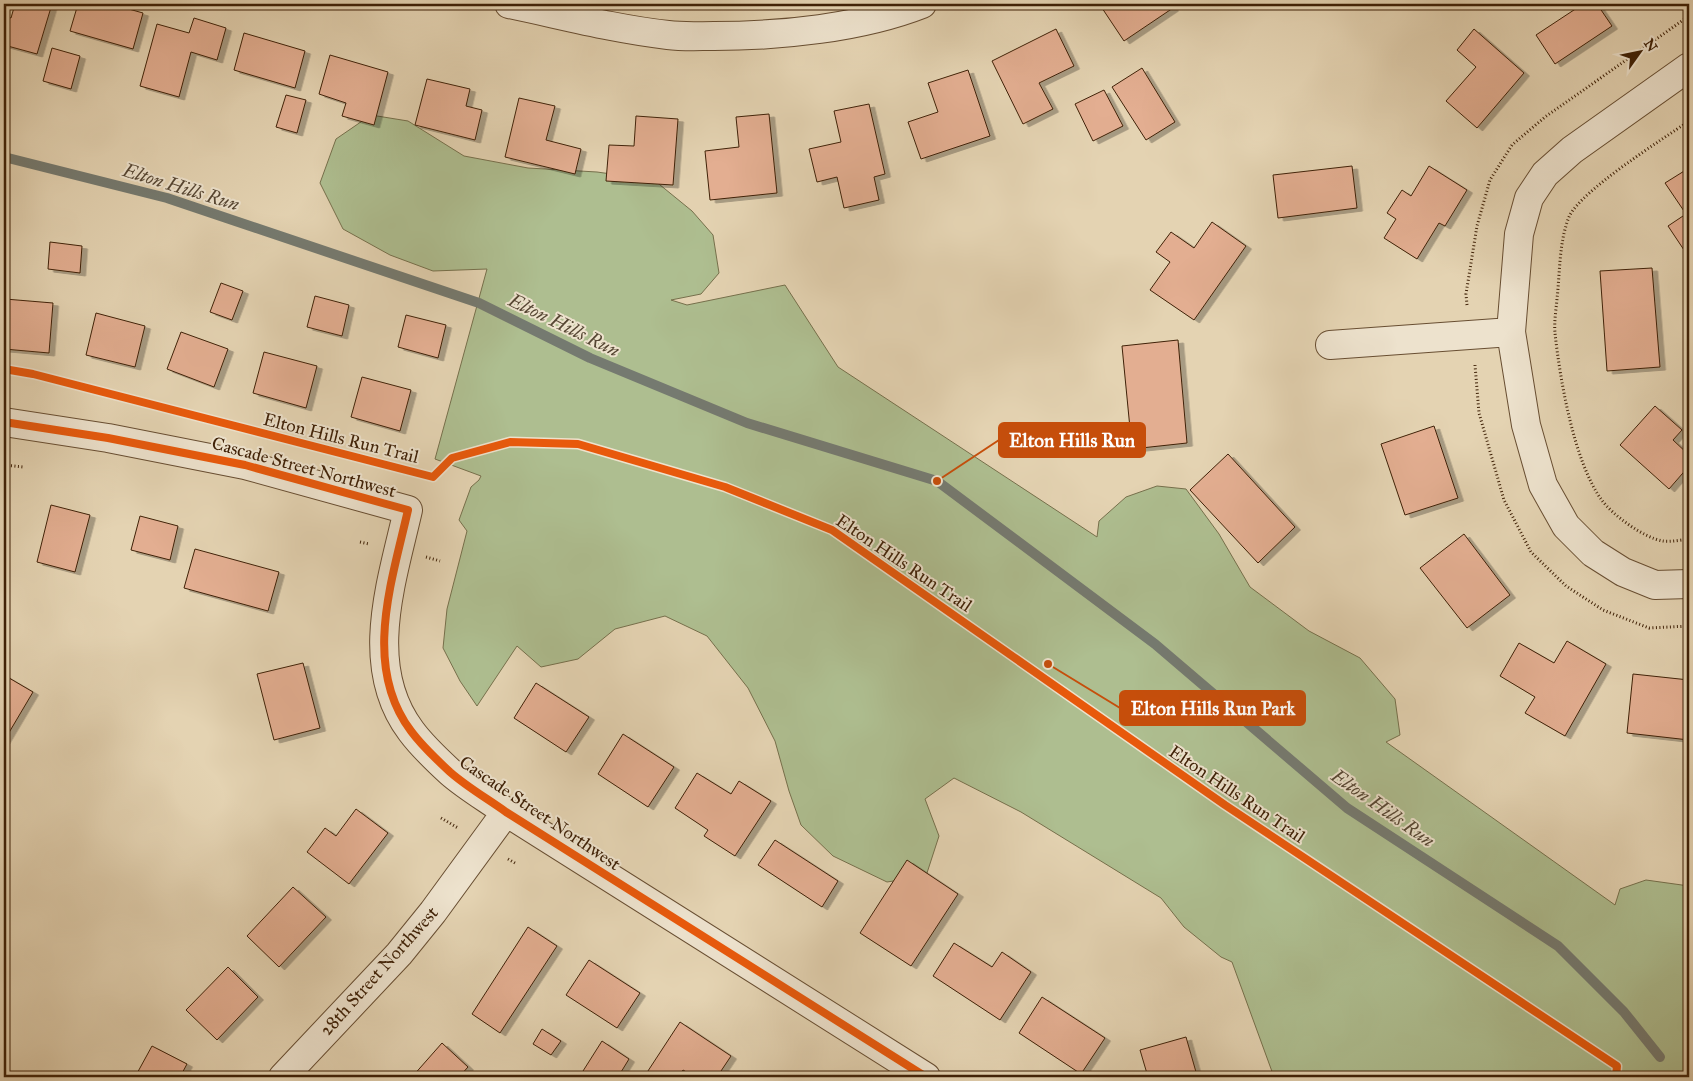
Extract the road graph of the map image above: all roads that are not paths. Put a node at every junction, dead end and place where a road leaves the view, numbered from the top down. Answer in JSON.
{"nodes":[{"id":1,"x":509,"y":4,"type":"edge"},
{"id":2,"x":922,"y":4,"type":"edge"},
{"id":3,"x":1689,"y":68,"type":"edge"},
{"id":4,"x":1511,"y":332,"type":"junction"},
{"id":5,"x":1330,"y":346,"type":"dead end"},
{"id":6,"x":4,"y":422,"type":"edge"},
{"id":7,"x":1689,"y":584,"type":"edge"},
{"id":8,"x":506,"y":812,"type":"junction"},
{"id":9,"x":283,"y":1077,"type":"edge"},
{"id":10,"x":926,"y":1077,"type":"edge"}],
"edges":[{"from":1,"to":2,"type":"street"},
{"from":3,"to":4,"type":"street"},
{"from":4,"to":5,"type":"street"},
{"from":4,"to":7,"type":"street"},
{"from":6,"to":8,"type":"street","name":"Cascade Street Northwest"},
{"from":8,"to":9,"type":"street","name":"28th Street Northwest"},
{"from":8,"to":10,"type":"street","name":"Cascade Street Northwest"}]}
